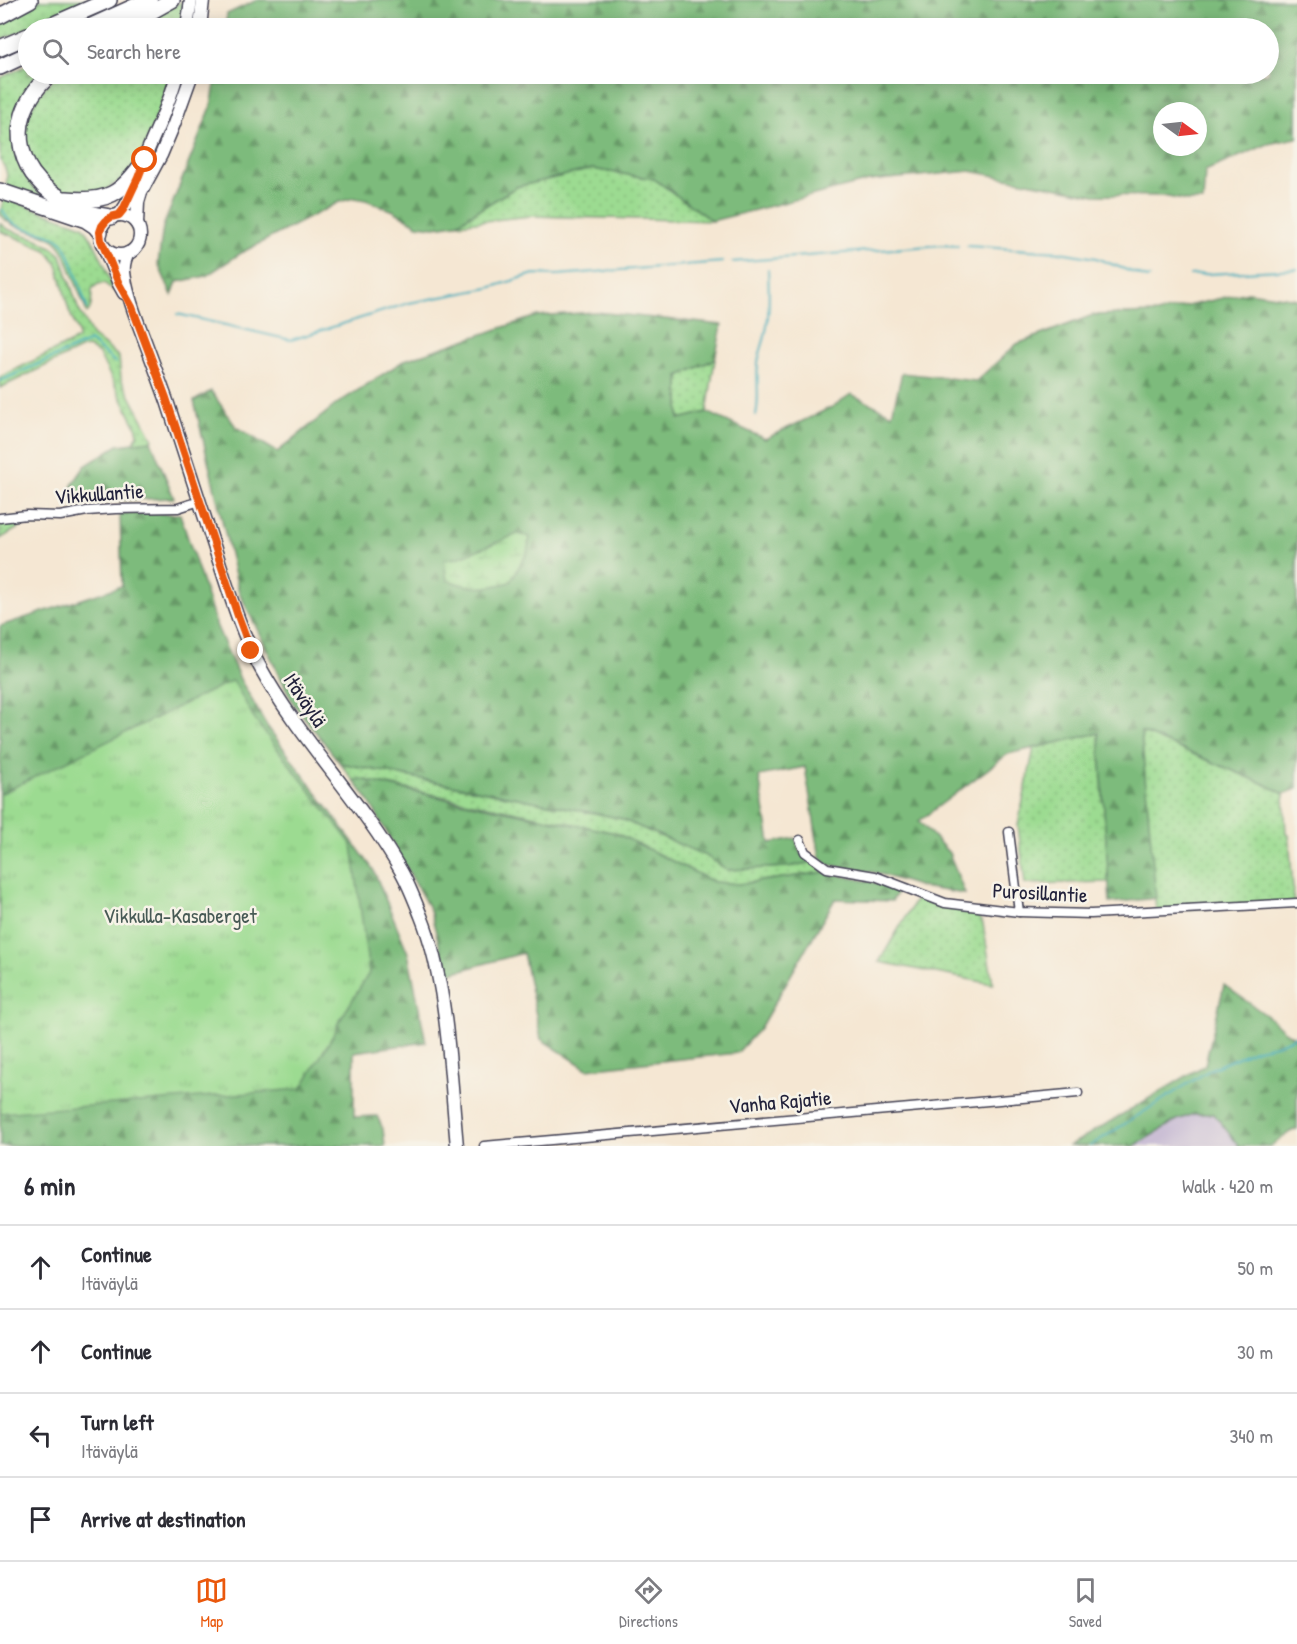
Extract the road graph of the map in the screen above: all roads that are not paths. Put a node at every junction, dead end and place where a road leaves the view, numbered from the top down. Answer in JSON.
{"nodes":[{"id":1,"x":30,"y":0,"type":"edge"},
{"id":2,"x":109,"y":0,"type":"edge"},
{"id":3,"x":149,"y":0,"type":"edge"},
{"id":4,"x":172,"y":0,"type":"edge"},
{"id":5,"x":203,"y":0,"type":"edge"},
{"id":6,"x":190,"y":3,"type":"edge"},
{"id":7,"x":0,"y":16,"type":"edge"},
{"id":8,"x":68,"y":18,"type":"edge"},
{"id":9,"x":109,"y":18,"type":"edge"},
{"id":10,"x":140,"y":18,"type":"edge"},
{"id":11,"x":188,"y":18,"type":"edge"},
{"id":12,"x":201,"y":18,"type":"edge"},
{"id":13,"x":18,"y":40,"type":"edge"},
{"id":14,"x":0,"y":48,"type":"edge"},
{"id":15,"x":18,"y":59,"type":"edge"},
{"id":16,"x":0,"y":67,"type":"edge"},
{"id":17,"x":42,"y":84,"type":"edge"},
{"id":18,"x":174,"y":84,"type":"edge"},
{"id":19,"x":188,"y":84,"type":"edge"},
{"id":20,"x":145,"y":160,"type":"junction"},
{"id":21,"x":0,"y":191,"type":"edge"},
{"id":22,"x":63,"y":199,"type":"junction"},
{"id":23,"x":115,"y":216,"type":"junction"},
{"id":24,"x":137,"y":224,"type":"junction"},
{"id":25,"x":100,"y":232,"type":"junction"},
{"id":26,"x":104,"y":247,"type":"junction"},
{"id":27,"x":128,"y":253,"type":"junction"},
{"id":28,"x":132,"y":307,"type":"junction"},
{"id":29,"x":200,"y":501,"type":"junction"},
{"id":30,"x":0,"y":518,"type":"edge"},
{"id":31,"x":1009,"y":832,"type":"dead end"},
{"id":32,"x":800,"y":840,"type":"dead end"},
{"id":33,"x":1297,"y":903,"type":"edge"},
{"id":34,"x":1019,"y":912,"type":"junction"},
{"id":35,"x":1078,"y":1093,"type":"dead end"},
{"id":36,"x":457,"y":1146,"type":"edge"},
{"id":37,"x":484,"y":1146,"type":"edge"}],
"edges":[{"from":1,"to":7,"type":"highway"},
{"from":2,"to":8,"type":"highway"},
{"from":3,"to":9,"type":"highway"},
{"from":4,"to":10,"type":"highway"},
{"from":5,"to":12,"type":"main road"},
{"from":6,"to":11,"type":"main road"},
{"from":13,"to":14,"type":"highway"},
{"from":15,"to":16,"type":"highway"},
{"from":17,"to":22,"type":"highway"},
{"from":18,"to":20,"type":"main road"},
{"from":19,"to":24,"type":"main road"},
{"from":20,"to":22,"type":"highway"},
{"from":20,"to":23,"type":"main road"},
{"from":21,"to":25,"type":"highway"},
{"from":22,"to":23,"type":"highway"},
{"from":23,"to":24,"type":"main road"},
{"from":23,"to":25,"type":"main road"},
{"from":24,"to":27,"type":"main road"},
{"from":25,"to":26,"type":"main road"},
{"from":26,"to":27,"type":"main road"},
{"from":26,"to":28,"type":"main road","name":"Itäväylä"},
{"from":27,"to":28,"type":"main road","name":"Itäväylä"},
{"from":28,"to":29,"type":"main road","name":"Itäväylä"},
{"from":29,"to":30,"type":"street","name":"Vikkullantie"},
{"from":29,"to":36,"type":"main road","name":"Itäväylä"},
{"from":31,"to":34,"type":"street"},
{"from":32,"to":34,"type":"street","name":"Purosillantie"},
{"from":33,"to":34,"type":"street","name":"Purosillantie"},
{"from":35,"to":37,"type":"street","name":"Vanha Rajatie"}]}
